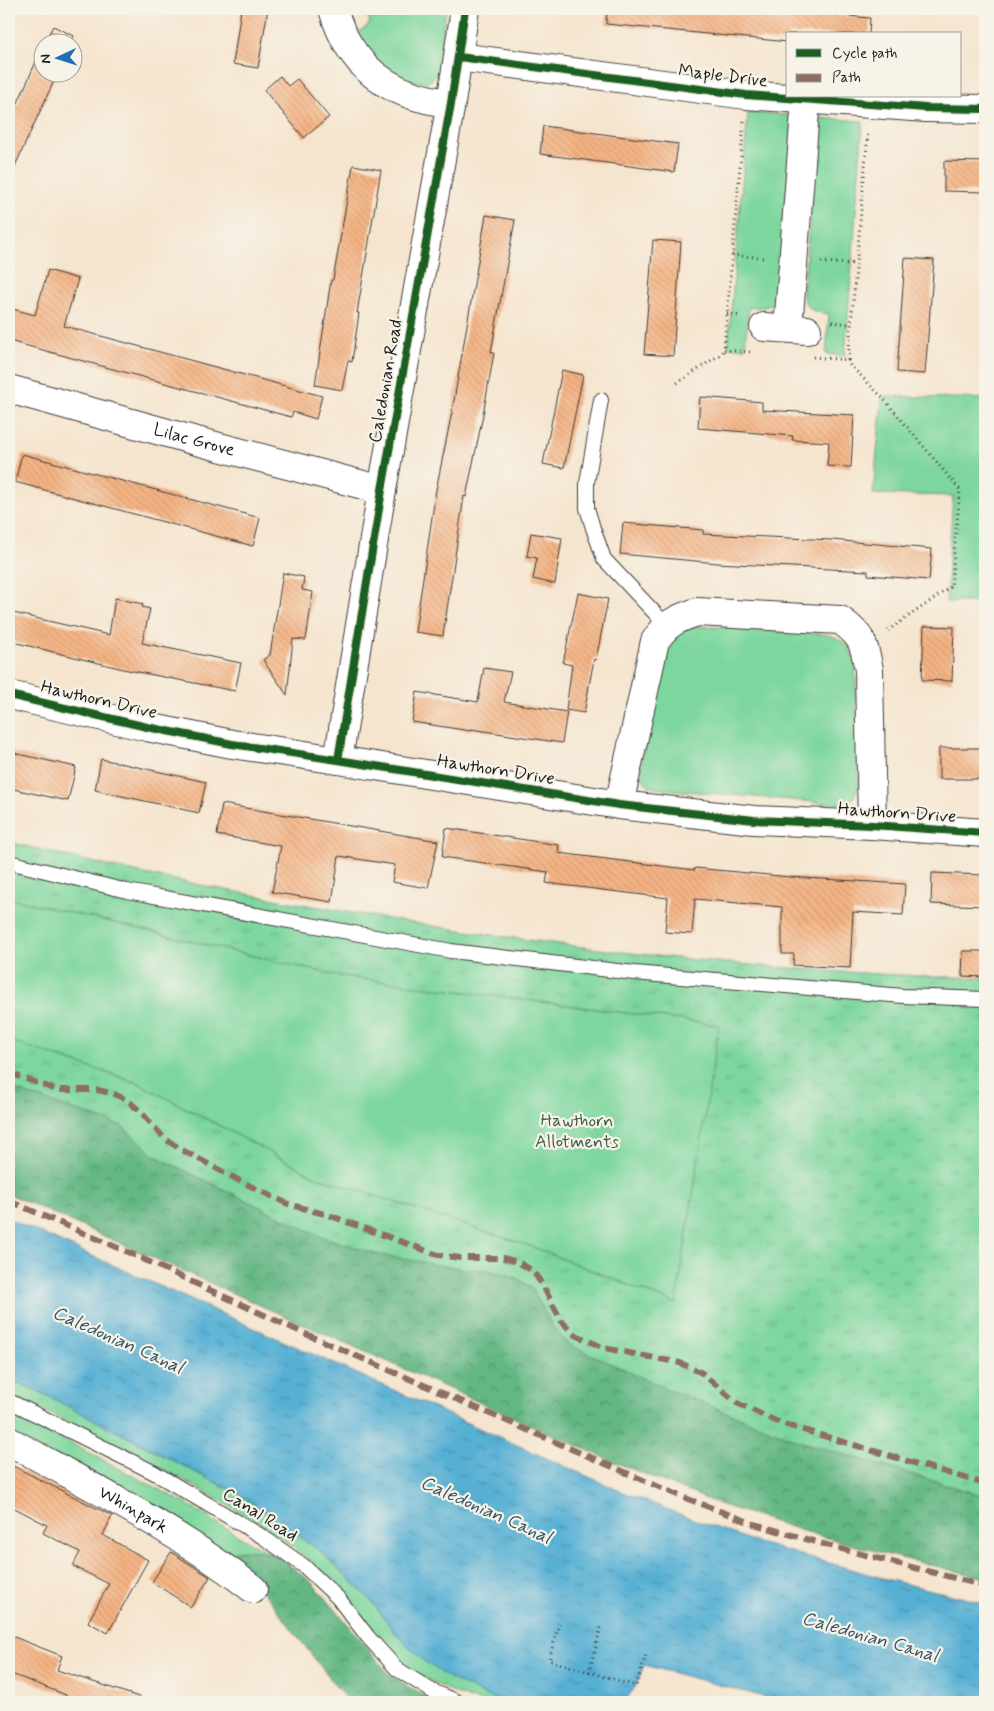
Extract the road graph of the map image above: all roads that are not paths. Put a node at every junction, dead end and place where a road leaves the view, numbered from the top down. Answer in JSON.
{"nodes":[{"id":1,"x":333,"y":9,"type":"edge"},
{"id":2,"x":465,"y":9,"type":"edge"},
{"id":3,"x":459,"y":57,"type":"junction"},
{"id":4,"x":786,"y":98,"type":"edge"},
{"id":5,"x":791,"y":98,"type":"edge"},
{"id":6,"x":806,"y":99,"type":"junction"},
{"id":7,"x":451,"y":103,"type":"junction"},
{"id":8,"x":985,"y":109,"type":"edge"},
{"id":9,"x":797,"y":327,"type":"road end"},
{"id":10,"x":9,"y":388,"type":"edge"},
{"id":11,"x":601,"y":400,"type":"dead end"},
{"id":12,"x":382,"y":490,"type":"junction"},
{"id":13,"x":667,"y":626,"type":"junction"},
{"id":14,"x":9,"y":694,"type":"edge"},
{"id":15,"x":338,"y":760,"type":"junction"},
{"id":16,"x":619,"y":805,"type":"junction"},
{"id":17,"x":872,"y":825,"type":"junction"},
{"id":18,"x":985,"y":833,"type":"edge"},
{"id":19,"x":9,"y":862,"type":"edge"},
{"id":20,"x":985,"y":999,"type":"edge"},
{"id":21,"x":9,"y":1401,"type":"edge"},
{"id":22,"x":9,"y":1441,"type":"edge"},
{"id":23,"x":253,"y":1589,"type":"dead end"},
{"id":24,"x":458,"y":1702,"type":"edge"}],
"edges":[{"from":1,"to":7,"type":"street"},
{"from":2,"to":3,"type":"street","name":"Caledonian Road"},
{"from":3,"to":4,"type":"street","name":"Maple Drive"},
{"from":3,"to":7,"type":"street","name":"Caledonian Road"},
{"from":5,"to":6,"type":"street","name":"Maple Drive"},
{"from":6,"to":8,"type":"street","name":"Maple Drive"},
{"from":6,"to":9,"type":"street"},
{"from":7,"to":12,"type":"street","name":"Caledonian Road"},
{"from":10,"to":12,"type":"street","name":"Lilac Grove"},
{"from":11,"to":13,"type":"lane"},
{"from":12,"to":15,"type":"street","name":"Caledonian Road"},
{"from":13,"to":16,"type":"street"},
{"from":13,"to":17,"type":"street","name":"Hawthorn Drive"},
{"from":14,"to":15,"type":"street","name":"Hawthorn Drive"},
{"from":15,"to":16,"type":"street","name":"Hawthorn Drive"},
{"from":16,"to":17,"type":"street","name":"Hawthorn Drive"},
{"from":17,"to":18,"type":"street","name":"Hawthorn Drive"},
{"from":19,"to":20,"type":"lane"},
{"from":21,"to":24,"type":"lane","name":"Canal Road"},
{"from":22,"to":23,"type":"street","name":"Whinpark"}]}
